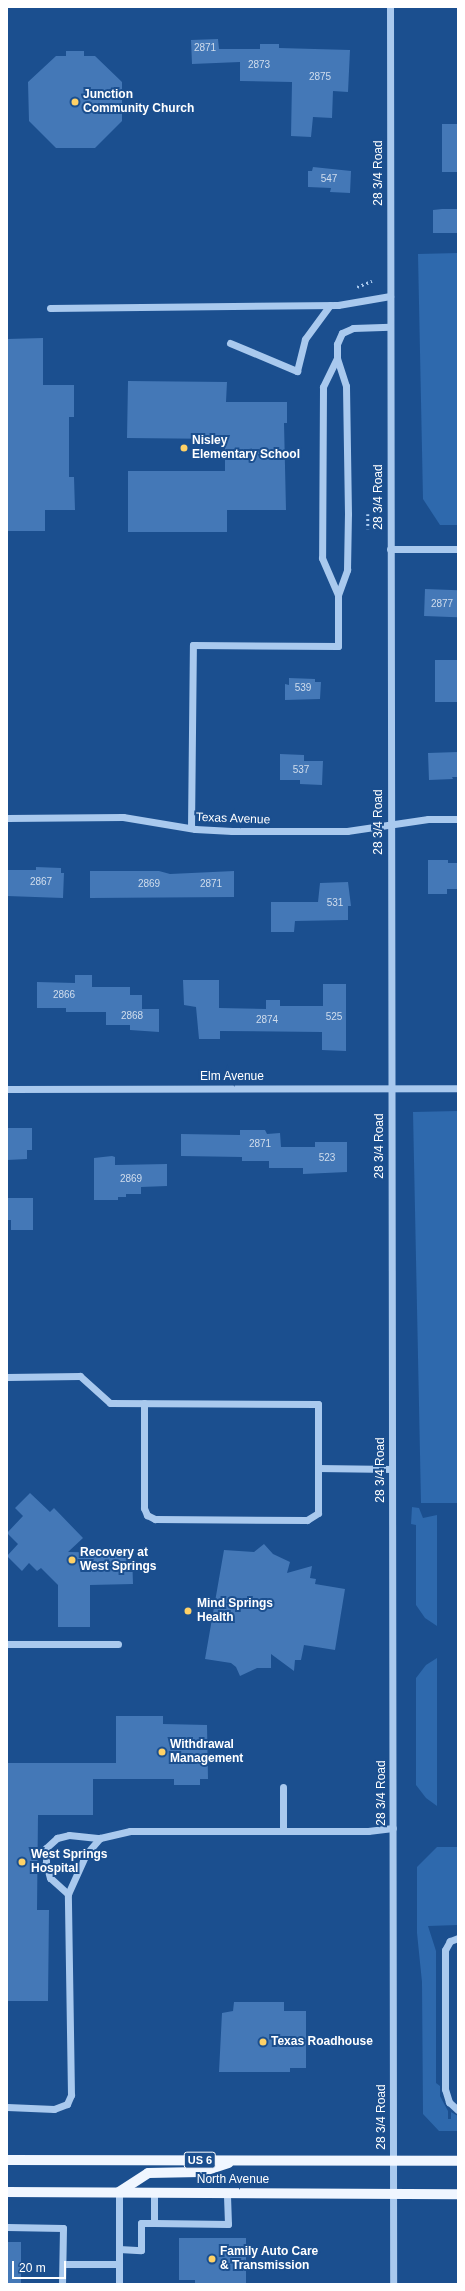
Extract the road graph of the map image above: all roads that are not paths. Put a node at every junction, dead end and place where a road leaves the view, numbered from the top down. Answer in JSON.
{"nodes":[{"id":1,"x":390,"y":7,"type":"edge"},
{"id":2,"x":390,"y":296,"type":"junction"},
{"id":3,"x":330,"y":305,"type":"junction"},
{"id":4,"x":50,"y":308,"type":"dead end"},
{"id":5,"x":390,"y":327,"type":"junction"},
{"id":6,"x":230,"y":344,"type":"dead end"},
{"id":7,"x":337,"y":358,"type":"junction"},
{"id":8,"x":390,"y":549,"type":"junction"},
{"id":9,"x":458,"y":549,"type":"edge"},
{"id":10,"x":338,"y":595,"type":"junction"},
{"id":11,"x":7,"y":818,"type":"edge"},
{"id":12,"x":458,"y":820,"type":"edge"},
{"id":13,"x":390,"y":824,"type":"junction"},
{"id":14,"x":191,"y":828,"type":"junction"},
{"id":15,"x":391,"y":1088,"type":"junction"},
{"id":16,"x":458,"y":1088,"type":"edge"},
{"id":17,"x":7,"y":1089,"type":"edge"},
{"id":18,"x":7,"y":1377,"type":"edge"},
{"id":19,"x":144,"y":1403,"type":"junction"},
{"id":20,"x":318,"y":1468,"type":"junction"},
{"id":21,"x":392,"y":1469,"type":"junction"},
{"id":22,"x":7,"y":1644,"type":"edge"},
{"id":23,"x":118,"y":1644,"type":"dead end"},
{"id":24,"x":283,"y":1787,"type":"dead end"},
{"id":25,"x":393,"y":1828,"type":"junction"},
{"id":26,"x":283,"y":1831,"type":"junction"},
{"id":27,"x":100,"y":1838,"type":"junction"},
{"id":28,"x":68,"y":1894,"type":"junction"},
{"id":29,"x":458,"y":1938,"type":"edge"},
{"id":30,"x":7,"y":2107,"type":"edge"},
{"id":31,"x":458,"y":2110,"type":"edge"},
{"id":32,"x":7,"y":2160,"type":"edge"},
{"id":33,"x":236,"y":2160,"type":"junction"},
{"id":34,"x":393,"y":2160,"type":"junction"},
{"id":35,"x":458,"y":2160,"type":"edge"},
{"id":36,"x":7,"y":2192,"type":"edge"},
{"id":37,"x":119,"y":2192,"type":"junction"},
{"id":38,"x":154,"y":2193,"type":"junction"},
{"id":39,"x":227,"y":2193,"type":"junction"},
{"id":40,"x":393,"y":2194,"type":"junction"},
{"id":41,"x":458,"y":2194,"type":"edge"},
{"id":42,"x":154,"y":2223,"type":"junction"},
{"id":43,"x":7,"y":2227,"type":"edge"},
{"id":44,"x":119,"y":2249,"type":"junction"},
{"id":45,"x":63,"y":2264,"type":"junction"},
{"id":46,"x":119,"y":2264,"type":"junction"},
{"id":47,"x":62,"y":2284,"type":"edge"},
{"id":48,"x":119,"y":2284,"type":"edge"},
{"id":49,"x":393,"y":2284,"type":"edge"}],
"edges":[{"from":1,"to":2,"type":"street","name":"28 3/4 Road"},
{"from":2,"to":3,"type":"street"},
{"from":2,"to":5,"type":"street","name":"28 3/4 Road"},
{"from":3,"to":4,"type":"street"},
{"from":3,"to":6,"type":"street"},
{"from":5,"to":7,"type":"street"},
{"from":5,"to":8,"type":"street","name":"28 3/4 Road"},
{"from":7,"to":10,"type":"street"},
{"from":7,"to":10,"type":"street"},
{"from":8,"to":9,"type":"street"},
{"from":8,"to":13,"type":"street","name":"28 3/4 Road"},
{"from":10,"to":14,"type":"street"},
{"from":11,"to":14,"type":"street","name":"Texas Avenue"},
{"from":12,"to":13,"type":"street","name":"Texas Avenue"},
{"from":13,"to":14,"type":"street","name":"Texas Avenue"},
{"from":13,"to":15,"type":"street","name":"28 3/4 Road"},
{"from":15,"to":16,"type":"street","name":"Elm Avenue"},
{"from":15,"to":17,"type":"street","name":"Elm Avenue"},
{"from":15,"to":21,"type":"street","name":"28 3/4 Road"},
{"from":18,"to":19,"type":"street"},
{"from":19,"to":20,"type":"street"},
{"from":19,"to":20,"type":"street"},
{"from":20,"to":21,"type":"street"},
{"from":21,"to":25,"type":"street","name":"28 3/4 Road"},
{"from":22,"to":23,"type":"street"},
{"from":24,"to":26,"type":"street"},
{"from":25,"to":26,"type":"street"},
{"from":25,"to":34,"type":"street","name":"28 3/4 Road"},
{"from":26,"to":27,"type":"street"},
{"from":27,"to":28,"type":"street"},
{"from":27,"to":28,"type":"street"},
{"from":28,"to":30,"type":"street"},
{"from":29,"to":31,"type":"street"},
{"from":32,"to":33,"type":"main road","name":"North Avenue","number":"US 6"},
{"from":33,"to":34,"type":"main road","name":"North Avenue","number":"US 6"},
{"from":33,"to":37,"type":"main road"},
{"from":34,"to":35,"type":"main road","name":"North Avenue","number":"US 6"},
{"from":34,"to":40,"type":"street","name":"28 3/4 Road"},
{"from":36,"to":37,"type":"main road","name":"North Avenue"},
{"from":37,"to":38,"type":"main road","name":"North Avenue"},
{"from":37,"to":44,"type":"street"},
{"from":38,"to":39,"type":"main road","name":"North Avenue"},
{"from":38,"to":42,"type":"street"},
{"from":39,"to":40,"type":"main road","name":"North Avenue"},
{"from":39,"to":42,"type":"street"},
{"from":40,"to":41,"type":"main road","name":"North Avenue"},
{"from":40,"to":49,"type":"street","name":"28 3/4 Road"},
{"from":42,"to":44,"type":"street"},
{"from":43,"to":45,"type":"street"},
{"from":44,"to":46,"type":"street"},
{"from":45,"to":46,"type":"street"},
{"from":45,"to":47,"type":"street"},
{"from":46,"to":48,"type":"street"}]}
